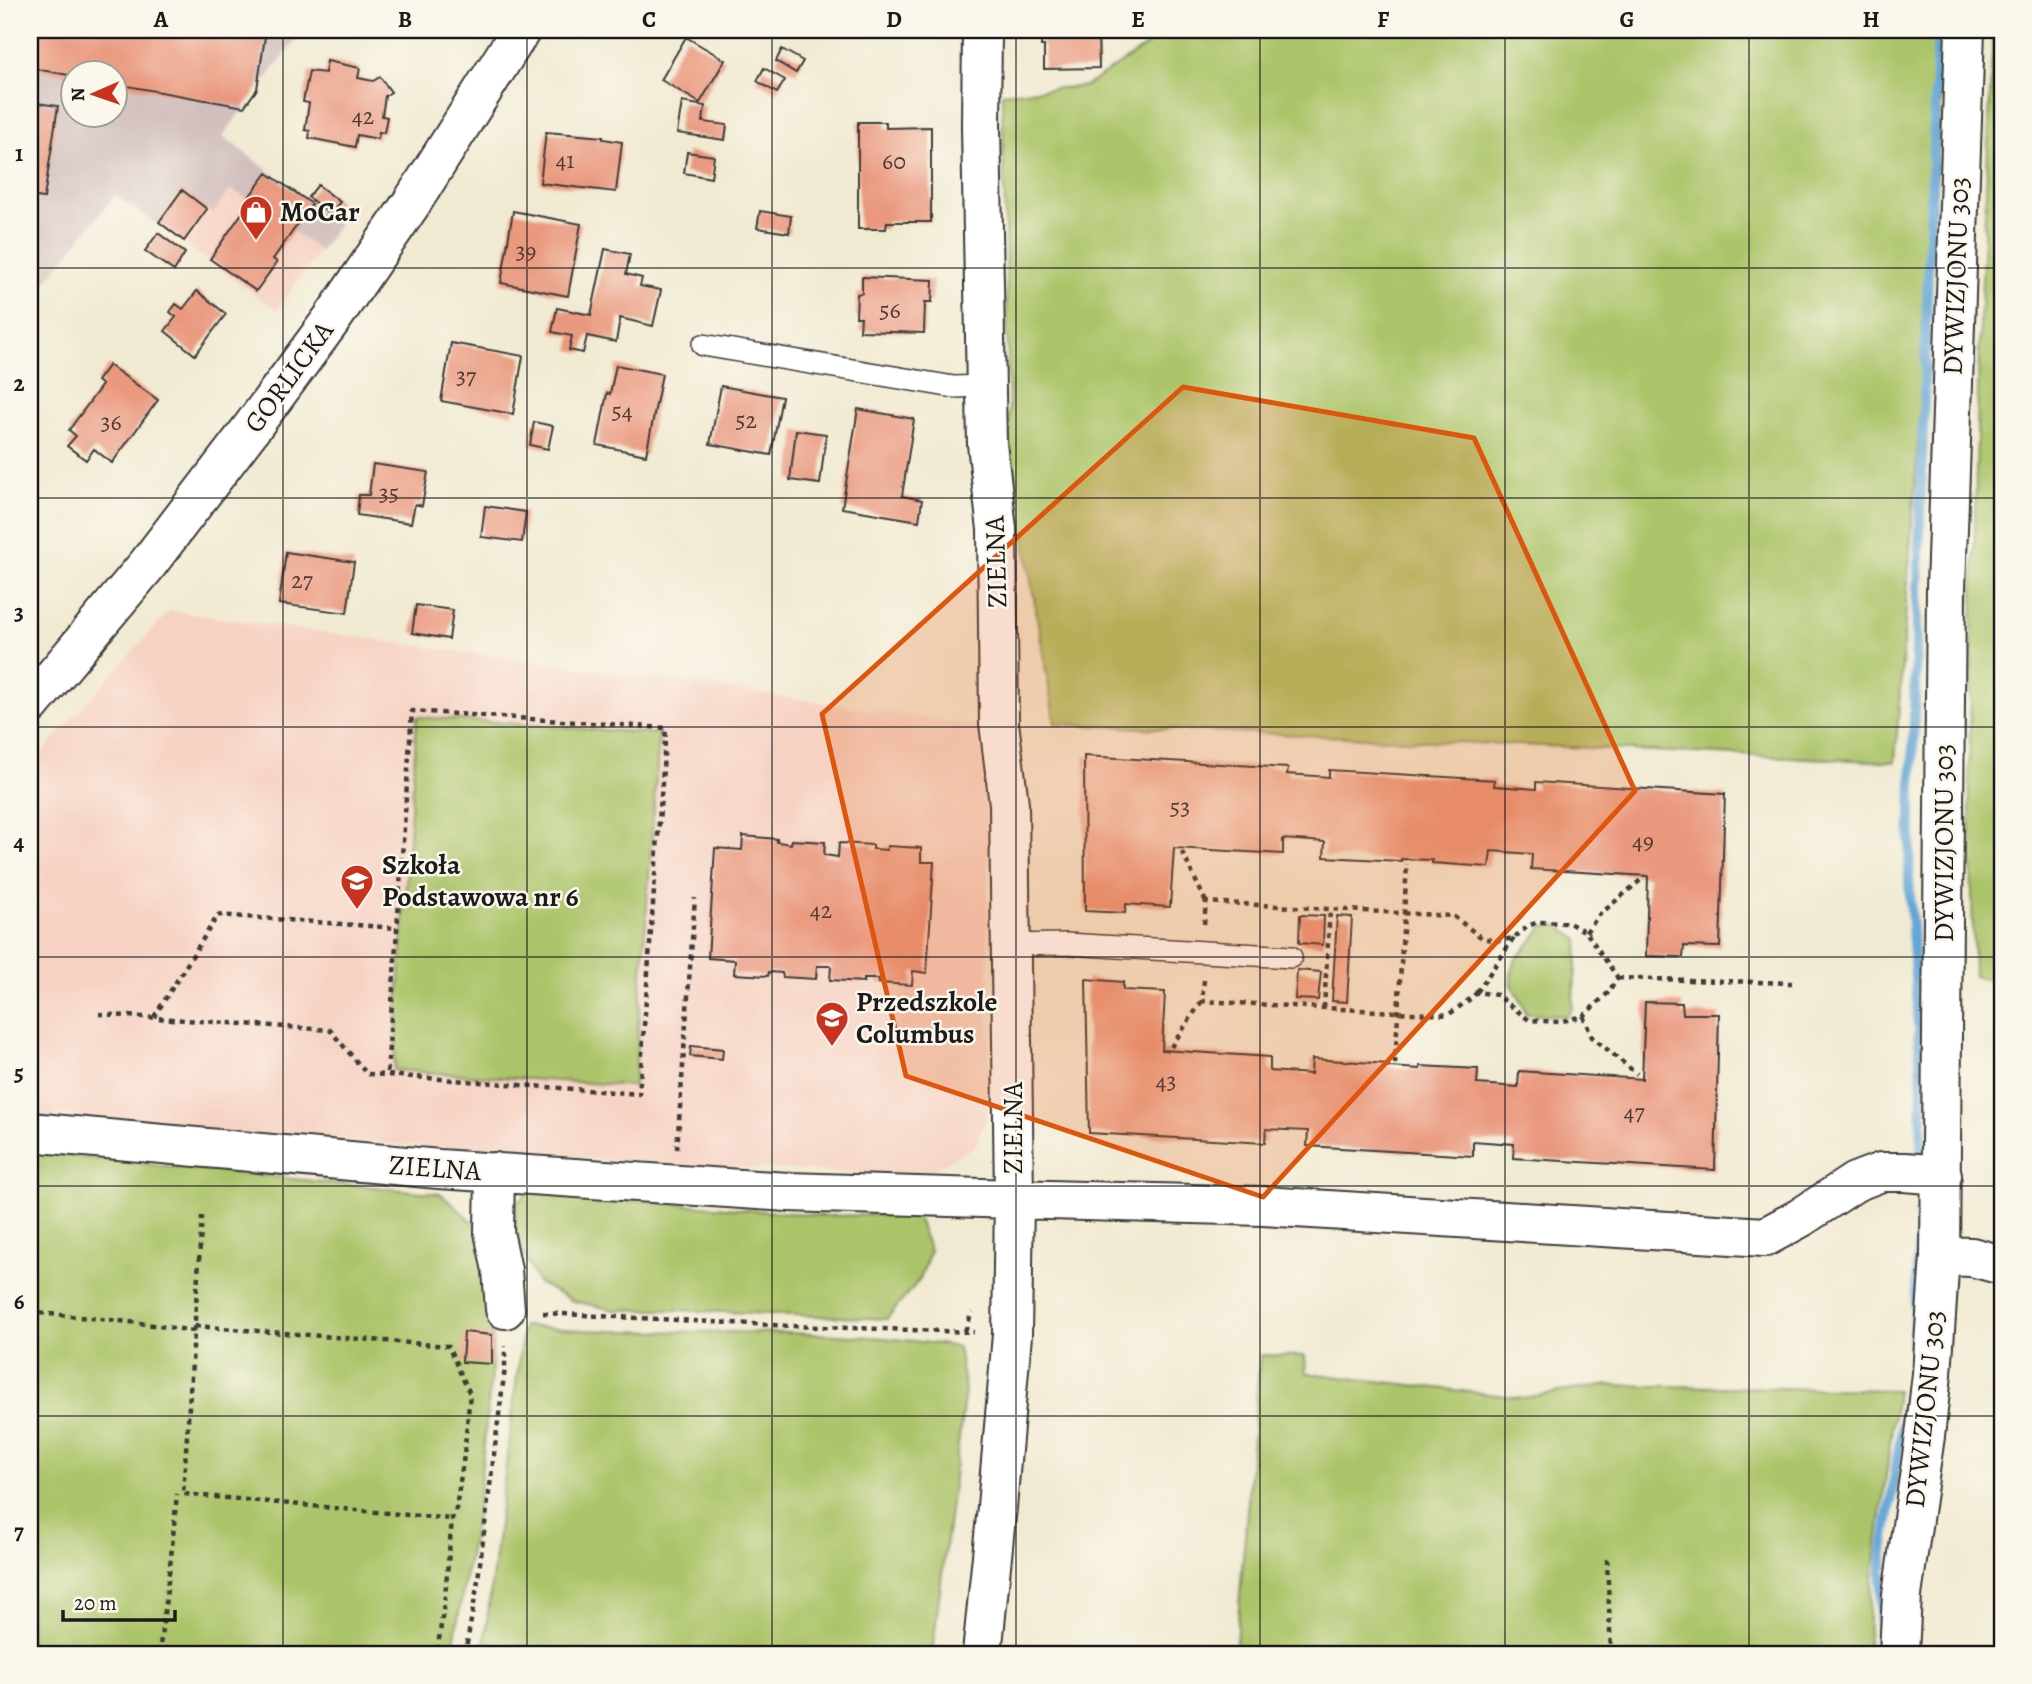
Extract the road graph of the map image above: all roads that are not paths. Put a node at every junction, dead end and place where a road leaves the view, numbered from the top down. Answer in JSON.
{"nodes":[{"id":1,"x":521,"y":30,"type":"edge"},
{"id":2,"x":982,"y":30,"type":"edge"},
{"id":3,"x":1965,"y":30,"type":"edge"},
{"id":4,"x":704,"y":345,"type":"dead end"},
{"id":5,"x":986,"y":386,"type":"junction"},
{"id":6,"x":30,"y":705,"type":"edge"},
{"id":7,"x":1010,"y":945,"type":"junction"},
{"id":8,"x":1291,"y":957,"type":"dead end"},
{"id":9,"x":30,"y":1132,"type":"edge"},
{"id":10,"x":495,"y":1172,"type":"junction"},
{"id":11,"x":1942,"y":1175,"type":"junction"},
{"id":12,"x":1014,"y":1199,"type":"junction"},
{"id":13,"x":1972,"y":1259,"type":"edge"},
{"id":14,"x":505,"y":1309,"type":"road end"},
{"id":15,"x":982,"y":1654,"type":"edge"},
{"id":16,"x":1899,"y":1654,"type":"edge"}],
"edges":[{"from":1,"to":6,"type":"street","name":"GORLICKA"},
{"from":2,"to":5,"type":"street","name":"ZIELNA"},
{"from":3,"to":11,"type":"street","name":"DYWIZJONU 303"},
{"from":4,"to":5,"type":"lane"},
{"from":5,"to":7,"type":"street","name":"ZIELNA"},
{"from":7,"to":8,"type":"lane"},
{"from":7,"to":12,"type":"street","name":"ZIELNA"},
{"from":9,"to":10,"type":"street","name":"ZIELNA"},
{"from":10,"to":12,"type":"street","name":"ZIELNA"},
{"from":10,"to":14,"type":"street"},
{"from":11,"to":12,"type":"street"},
{"from":11,"to":13,"type":"street","name":"DYWIZJONU 303"},
{"from":12,"to":15,"type":"street"},
{"from":13,"to":16,"type":"street","name":"DYWIZJONU 303"}]}
